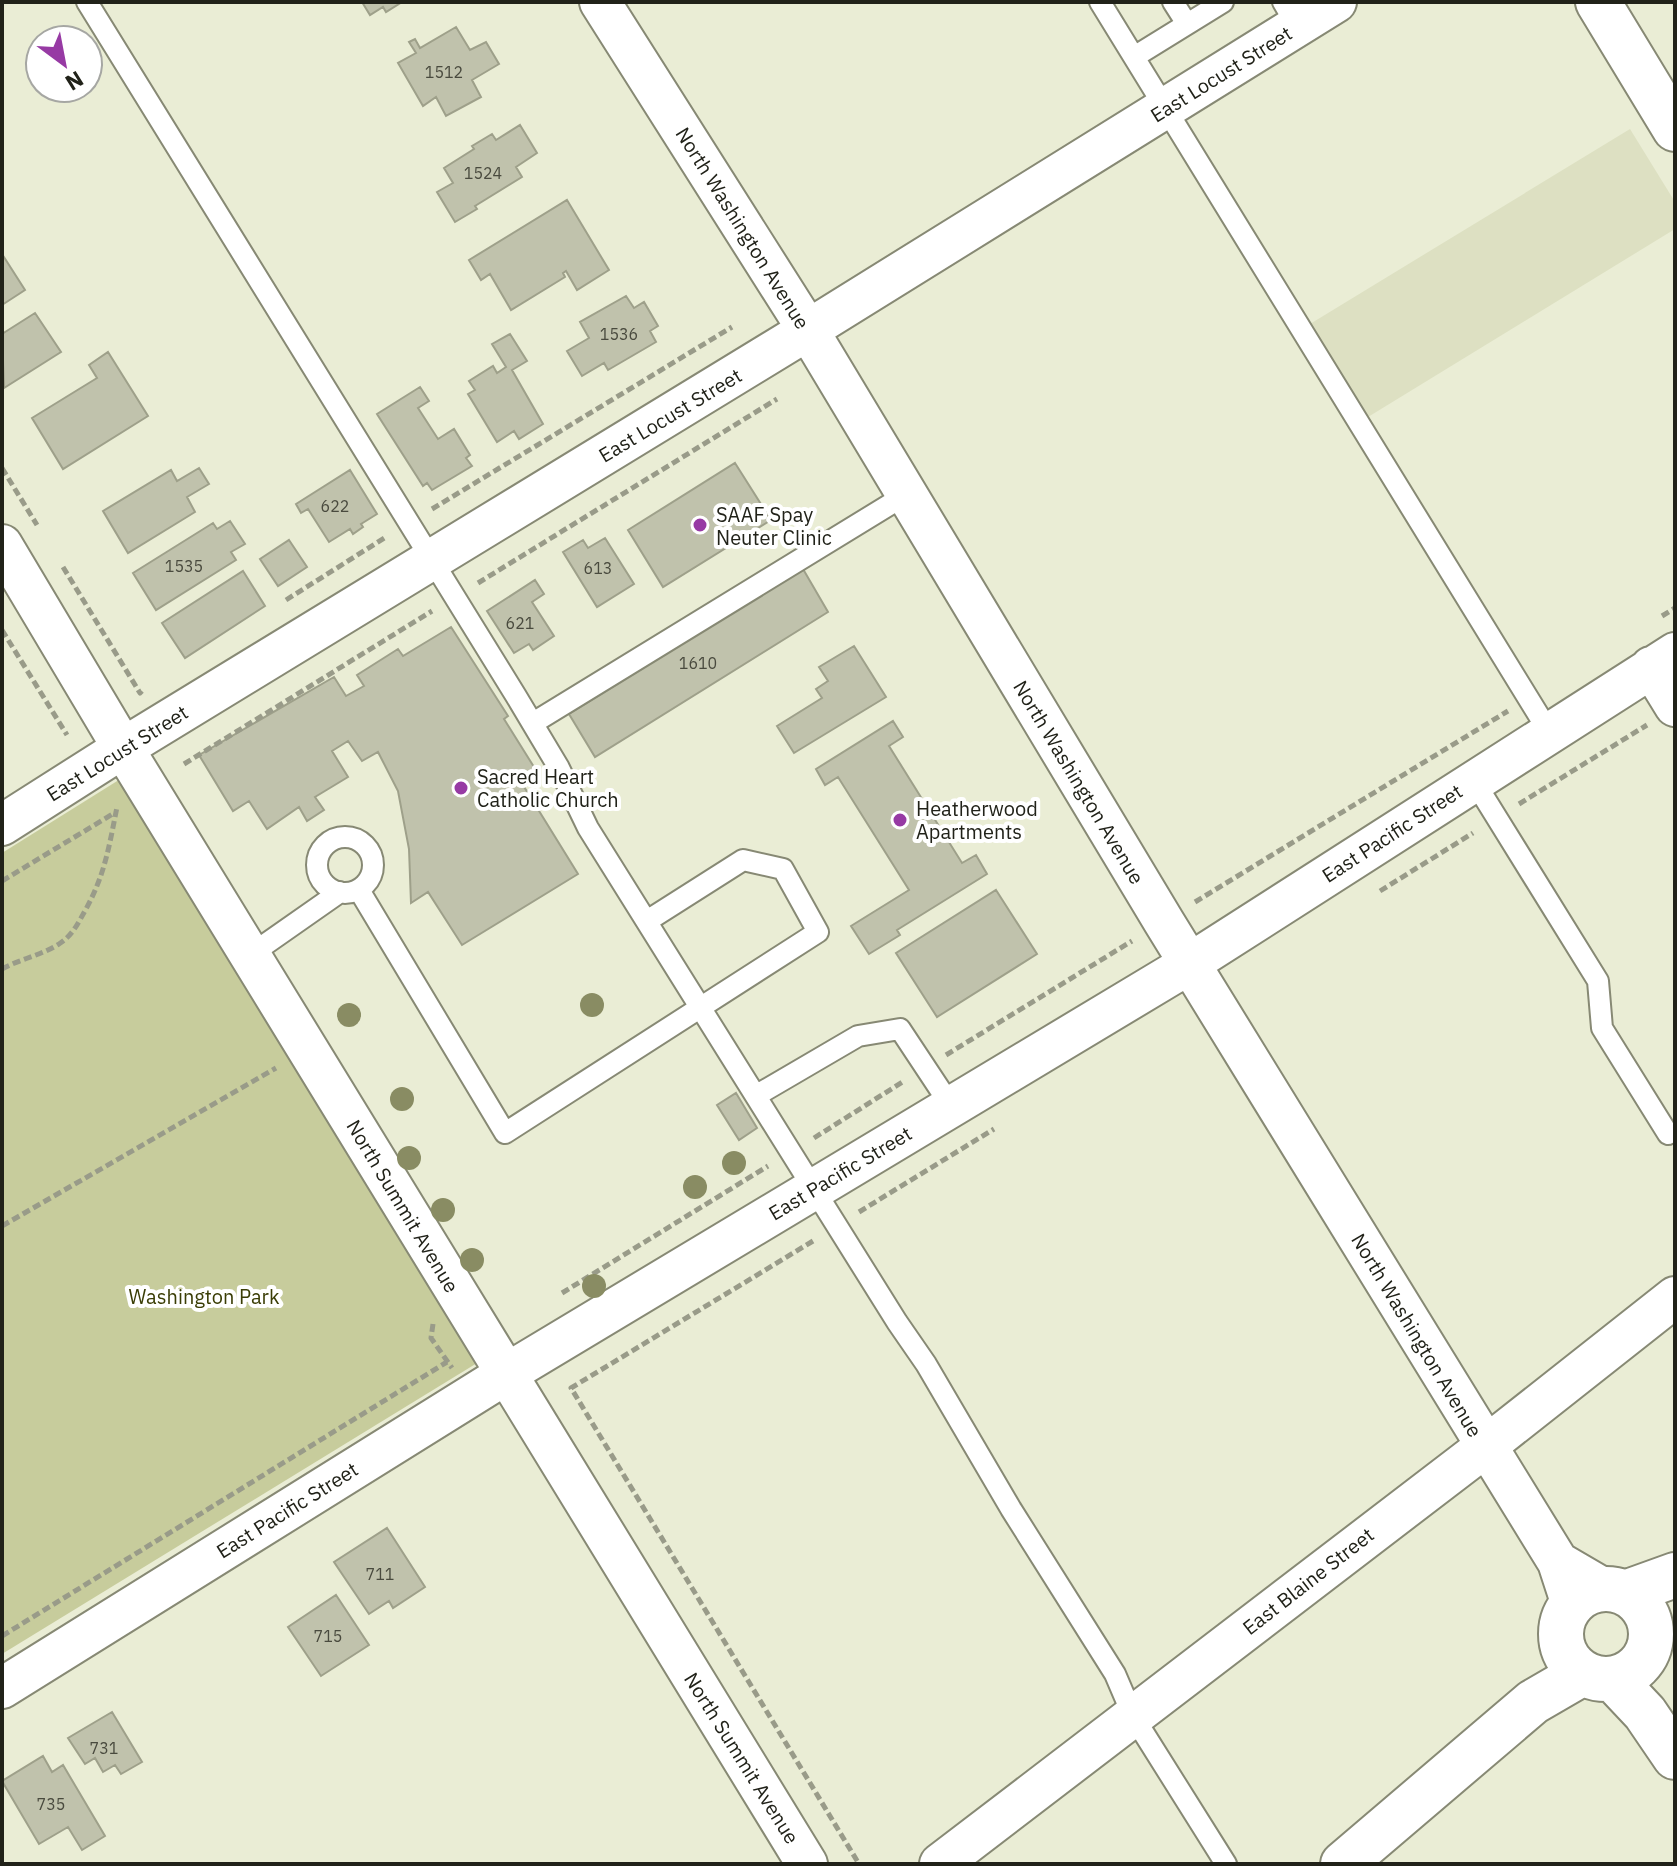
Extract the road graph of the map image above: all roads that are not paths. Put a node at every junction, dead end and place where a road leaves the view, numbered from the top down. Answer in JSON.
{"nodes":[{"id":1,"x":87,"y":2,"type":"edge"},
{"id":2,"x":600,"y":2,"type":"edge"},
{"id":3,"x":1100,"y":2,"type":"edge"},
{"id":4,"x":1173,"y":2,"type":"edge"},
{"id":5,"x":1223,"y":2,"type":"edge"},
{"id":6,"x":1336,"y":2,"type":"edge"},
{"id":7,"x":1598,"y":2,"type":"edge"},
{"id":8,"x":1290,"y":14,"type":"edge"},
{"id":9,"x":1187,"y":24,"type":"junction"},
{"id":10,"x":1134,"y":57,"type":"junction"},
{"id":11,"x":1165,"y":108,"type":"junction"},
{"id":12,"x":1675,"y":129,"type":"edge"},
{"id":13,"x":808,"y":330,"type":"junction"},
{"id":14,"x":907,"y":494,"type":"junction"},
{"id":15,"x":2,"y":545,"type":"edge"},
{"id":16,"x":431,"y":560,"type":"junction"},
{"id":17,"x":1663,"y":660,"type":"edge"},
{"id":18,"x":1662,"y":715,"type":"edge"},
{"id":19,"x":533,"y":723,"type":"junction"},
{"id":20,"x":1549,"y":732,"type":"junction"},
{"id":21,"x":123,"y":748,"type":"junction"},
{"id":22,"x":1474,"y":781,"type":"junction"},
{"id":23,"x":2,"y":825,"type":"edge"},
{"id":24,"x":647,"y":921,"type":"junction"},
{"id":25,"x":250,"y":955,"type":"junction"},
{"id":26,"x":1189,"y":964,"type":"junction"},
{"id":27,"x":702,"y":1009,"type":"junction"},
{"id":28,"x":757,"y":1095,"type":"junction"},
{"id":29,"x":951,"y":1106,"type":"junction"},
{"id":30,"x":1668,"y":1134,"type":"dead end"},
{"id":31,"x":814,"y":1189,"type":"junction"},
{"id":32,"x":1675,"y":1297,"type":"edge"},
{"id":33,"x":506,"y":1374,"type":"junction"},
{"id":34,"x":1485,"y":1447,"type":"junction"},
{"id":35,"x":1675,"y":1575,"type":"edge"},
{"id":36,"x":1629,"y":1611,"type":"edge"},
{"id":37,"x":1587,"y":1667,"type":"junction"},
{"id":38,"x":2,"y":1688,"type":"edge"},
{"id":39,"x":1645,"y":1713,"type":"junction"},
{"id":40,"x":1133,"y":1716,"type":"junction"},
{"id":41,"x":1675,"y":1757,"type":"edge"},
{"id":42,"x":807,"y":1864,"type":"edge"},
{"id":43,"x":940,"y":1864,"type":"edge"},
{"id":44,"x":1226,"y":1864,"type":"edge"},
{"id":45,"x":1343,"y":1864,"type":"edge"}],
"edges":[{"from":1,"to":16,"type":"lane"},
{"from":2,"to":13,"type":"street","name":"North Washington Avenue"},
{"from":3,"to":10,"type":"lane"},
{"from":4,"to":9,"type":"lane"},
{"from":5,"to":9,"type":"lane"},
{"from":6,"to":8,"type":"street","name":"East Locust Street"},
{"from":7,"to":12,"type":"street"},
{"from":8,"to":11,"type":"street","name":"East Locust Street"},
{"from":9,"to":10,"type":"lane"},
{"from":10,"to":11,"type":"lane"},
{"from":11,"to":13,"type":"street","name":"East Locust Street"},
{"from":11,"to":20,"type":"lane"},
{"from":13,"to":14,"type":"street","name":"North Washington Avenue"},
{"from":13,"to":16,"type":"street","name":"East Locust Street"},
{"from":14,"to":19,"type":"lane"},
{"from":14,"to":26,"type":"street","name":"North Washington Avenue"},
{"from":15,"to":21,"type":"street","name":"North Summit Avenue"},
{"from":16,"to":19,"type":"lane"},
{"from":16,"to":21,"type":"street","name":"East Locust Street"},
{"from":17,"to":18,"type":"street"},
{"from":17,"to":20,"type":"street","name":"East Pacific Street"},
{"from":19,"to":24,"type":"lane"},
{"from":20,"to":22,"type":"street","name":"East Pacific Street"},
{"from":21,"to":23,"type":"street","name":"East Locust Street"},
{"from":21,"to":25,"type":"street","name":"North Summit Avenue"},
{"from":22,"to":26,"type":"street","name":"East Pacific Street"},
{"from":22,"to":30,"type":"lane"},
{"from":24,"to":27,"type":"lane"},
{"from":24,"to":27,"type":"lane"},
{"from":25,"to":27,"type":"lane"},
{"from":25,"to":33,"type":"street","name":"North Summit Avenue"},
{"from":26,"to":29,"type":"street","name":"East Pacific Street"},
{"from":26,"to":34,"type":"street","name":"North Washington Avenue"},
{"from":27,"to":28,"type":"lane"},
{"from":28,"to":29,"type":"lane"},
{"from":28,"to":31,"type":"lane"},
{"from":29,"to":31,"type":"street","name":"East Pacific Street"},
{"from":31,"to":33,"type":"street","name":"East Pacific Street"},
{"from":31,"to":40,"type":"lane"},
{"from":32,"to":34,"type":"street","name":"East Blaine Street"},
{"from":33,"to":38,"type":"street","name":"East Pacific Street"},
{"from":33,"to":42,"type":"street","name":"North Summit Avenue"},
{"from":34,"to":36,"type":"street","name":"North Washington Avenue"},
{"from":34,"to":40,"type":"street","name":"East Blaine Street"},
{"from":35,"to":36,"type":"street"},
{"from":36,"to":37,"type":"street"},
{"from":36,"to":37,"type":"street"},
{"from":36,"to":39,"type":"street"},
{"from":37,"to":39,"type":"street"},
{"from":37,"to":45,"type":"street"},
{"from":39,"to":41,"type":"street"},
{"from":40,"to":43,"type":"street","name":"East Blaine Street"},
{"from":40,"to":44,"type":"lane"}]}
